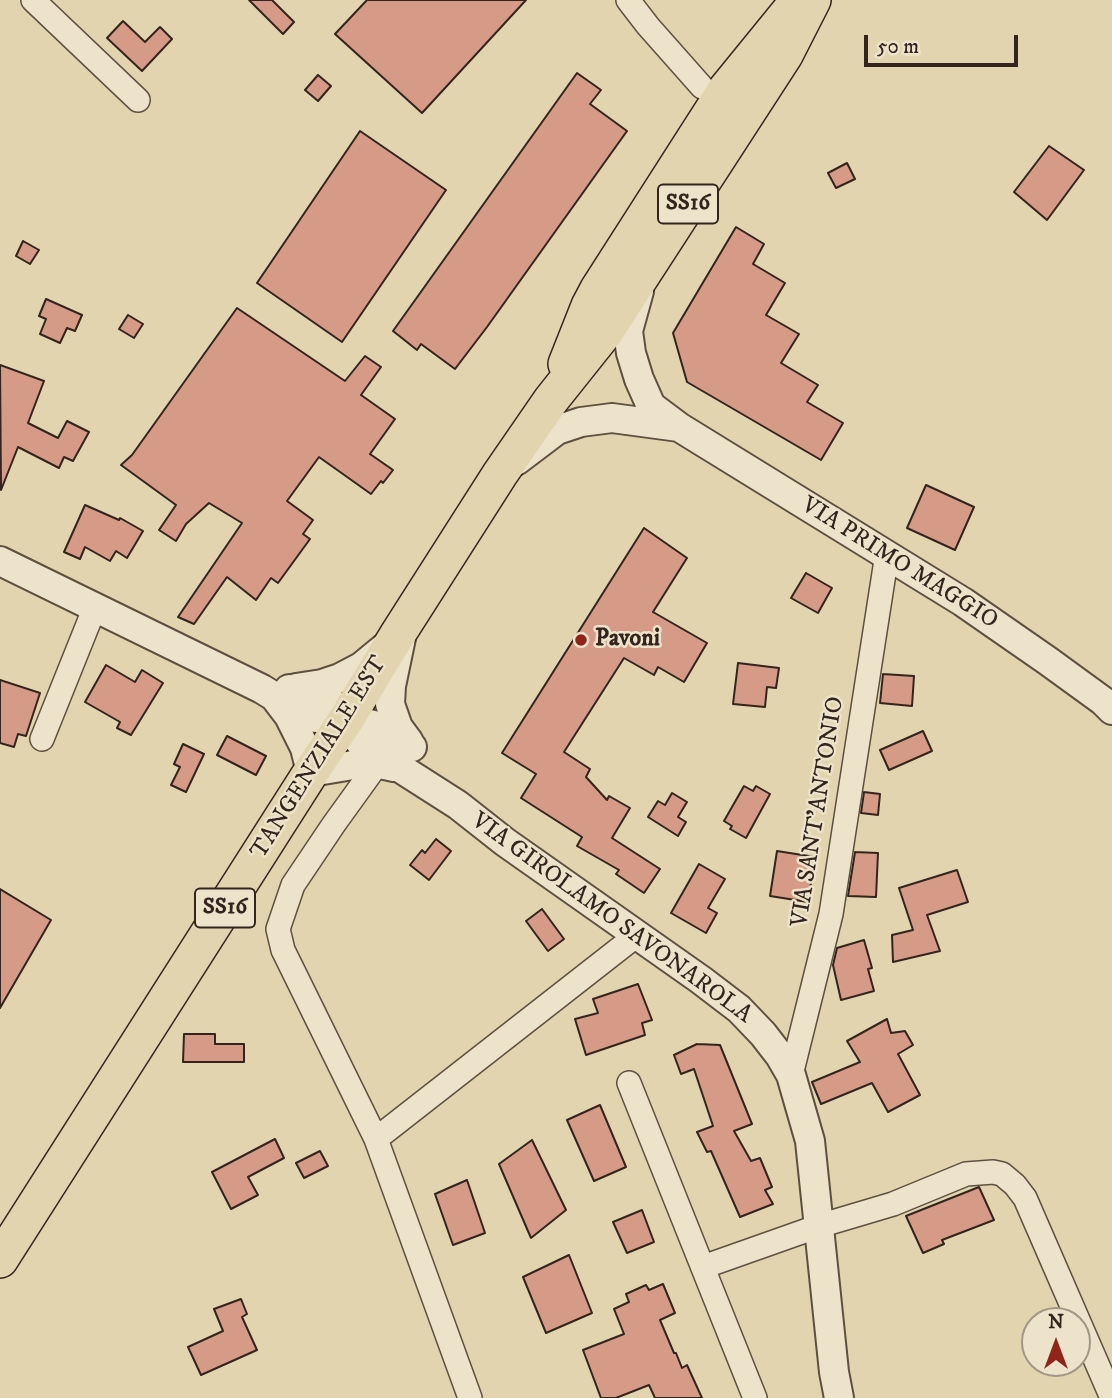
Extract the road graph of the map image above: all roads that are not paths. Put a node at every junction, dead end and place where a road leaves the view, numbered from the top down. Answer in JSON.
{"nodes":[{"id":1,"x":33,"y":0,"type":"edge"},
{"id":2,"x":628,"y":0,"type":"edge"},
{"id":3,"x":799,"y":0,"type":"edge"},
{"id":4,"x":813,"y":0,"type":"edge"},
{"id":5,"x":702,"y":87,"type":"dead end"},
{"id":6,"x":138,"y":100,"type":"dead end"},
{"id":7,"x":643,"y":274,"type":"junction"},
{"id":8,"x":551,"y":400,"type":"junction"},
{"id":9,"x":679,"y":427,"type":"junction"},
{"id":10,"x":500,"y":474,"type":"junction"},
{"id":11,"x":887,"y":554,"type":"junction"},
{"id":12,"x":0,"y":561,"type":"edge"},
{"id":13,"x":95,"y":607,"type":"junction"},
{"id":14,"x":399,"y":632,"type":"junction"},
{"id":15,"x":276,"y":692,"type":"junction"},
{"id":16,"x":1112,"y":710,"type":"edge"},
{"id":17,"x":347,"y":718,"type":"junction"},
{"id":18,"x":42,"y":739,"type":"dead end"},
{"id":19,"x":409,"y":759,"type":"junction"},
{"id":20,"x":378,"y":763,"type":"junction"},
{"id":21,"x":311,"y":772,"type":"junction"},
{"id":22,"x":637,"y":935,"type":"junction"},
{"id":23,"x":790,"y":1075,"type":"junction"},
{"id":24,"x":629,"y":1083,"type":"dead end"},
{"id":25,"x":376,"y":1139,"type":"junction"},
{"id":26,"x":819,"y":1226,"type":"junction"},
{"id":27,"x":0,"y":1260,"type":"edge"},
{"id":28,"x":703,"y":1267,"type":"junction"},
{"id":29,"x":470,"y":1398,"type":"edge"},
{"id":30,"x":755,"y":1398,"type":"edge"},
{"id":31,"x":839,"y":1398,"type":"edge"},
{"id":32,"x":1112,"y":1398,"type":"edge"}],
"edges":[{"from":1,"to":6,"type":"street"},
{"from":2,"to":5,"type":"street"},
{"from":3,"to":8,"type":"main road","name":"TANGENZIALE EST","number":"SS16"},
{"from":4,"to":7,"type":"main road","name":"TANGENZIALE EST","number":"SS16"},
{"from":7,"to":8,"type":"main road","name":"TANGENZIALE EST","number":"SS16"},
{"from":7,"to":9,"type":"street","name":"VIA PRIMO MAGGIO"},
{"from":8,"to":10,"type":"main road","name":"TANGENZIALE EST","number":"SS16"},
{"from":9,"to":10,"type":"street","name":"VIA PRIMO MAGGIO"},
{"from":9,"to":11,"type":"street","name":"VIA PRIMO MAGGIO"},
{"from":10,"to":14,"type":"main road","name":"TANGENZIALE EST","number":"SS16"},
{"from":11,"to":16,"type":"street","name":"VIA PRIMO MAGGIO"},
{"from":11,"to":23,"type":"street","name":"VIA SANT'ANTONIO"},
{"from":12,"to":13,"type":"street"},
{"from":13,"to":15,"type":"street"},
{"from":13,"to":18,"type":"street"},
{"from":14,"to":15,"type":"street"},
{"from":14,"to":17,"type":"main road","name":"TANGENZIALE EST","number":"SS16"},
{"from":14,"to":19,"type":"street","name":"VIA GIROLAMO SAVONAROLA"},
{"from":15,"to":17,"type":"street"},
{"from":15,"to":21,"type":"street"},
{"from":17,"to":19,"type":"street","name":"VIA GIROLAMO SAVONAROLA"},
{"from":17,"to":21,"type":"main road","name":"TANGENZIALE EST","number":"SS16"},
{"from":19,"to":20,"type":"street","name":"VIA GIROLAMO SAVONAROLA"},
{"from":19,"to":22,"type":"street","name":"VIA GIROLAMO SAVONAROLA"},
{"from":20,"to":21,"type":"street","name":"VIA GIROLAMO SAVONAROLA"},
{"from":20,"to":25,"type":"street"},
{"from":21,"to":27,"type":"main road","name":"TANGENZIALE EST","number":"SS16"},
{"from":22,"to":23,"type":"street","name":"VIA GIROLAMO SAVONAROLA"},
{"from":22,"to":25,"type":"street"},
{"from":23,"to":26,"type":"street","name":"VIA GIROLAMO SAVONAROLA"},
{"from":24,"to":28,"type":"street"},
{"from":25,"to":29,"type":"street"},
{"from":26,"to":28,"type":"street"},
{"from":26,"to":31,"type":"street","name":"VIA GIROLAMO SAVONAROLA"},
{"from":26,"to":32,"type":"street"},
{"from":28,"to":30,"type":"street"}]}
